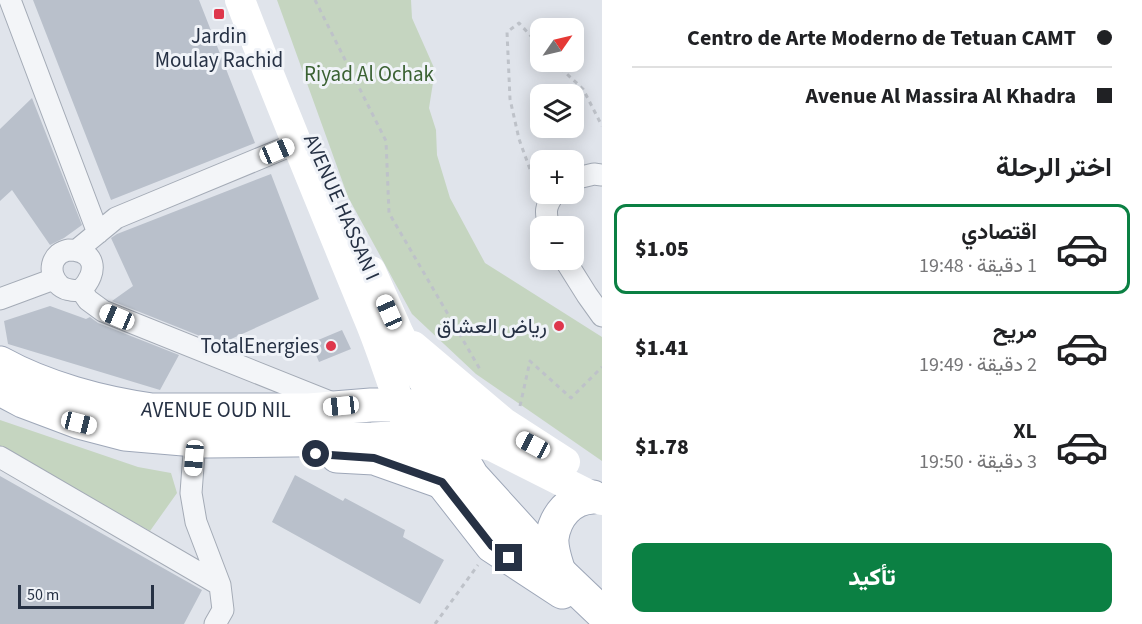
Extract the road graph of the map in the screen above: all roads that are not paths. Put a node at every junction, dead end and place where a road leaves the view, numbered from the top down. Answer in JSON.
{"nodes":[{"id":1,"x":10,"y":0,"type":"edge"},
{"id":2,"x":240,"y":0,"type":"edge"},
{"id":3,"x":256,"y":0,"type":"edge"},
{"id":4,"x":297,"y":142,"type":"junction"},
{"id":5,"x":602,"y":175,"type":"edge"},
{"id":6,"x":584,"y":176,"type":"edge"},
{"id":7,"x":98,"y":233,"type":"junction"},
{"id":8,"x":77,"y":250,"type":"junction"},
{"id":9,"x":571,"y":270,"type":"edge"},
{"id":10,"x":54,"y":279,"type":"junction"},
{"id":11,"x":81,"y":290,"type":"junction"},
{"id":12,"x":0,"y":299,"type":"edge"},
{"id":13,"x":602,"y":316,"type":"edge"},
{"id":14,"x":399,"y":334,"type":"junction"},
{"id":15,"x":0,"y":363,"type":"edge"},
{"id":16,"x":0,"y":389,"type":"edge"},
{"id":17,"x":399,"y":405,"type":"junction"},
{"id":18,"x":341,"y":406,"type":"junction"},
{"id":19,"x":438,"y":408,"type":"junction"},
{"id":20,"x":412,"y":437,"type":"junction"},
{"id":21,"x":450,"y":438,"type":"junction"},
{"id":22,"x":201,"y":441,"type":"junction"},
{"id":23,"x":0,"y":457,"type":"edge"},
{"id":24,"x":565,"y":462,"type":"junction"},
{"id":25,"x":442,"y":482,"type":"junction"},
{"id":26,"x":599,"y":493,"type":"edge"},
{"id":27,"x":559,"y":572,"type":"junction"},
{"id":28,"x":220,"y":585,"type":"junction"},
{"id":29,"x":602,"y":615,"type":"edge"},
{"id":30,"x":215,"y":624,"type":"edge"}],
"edges":[{"from":1,"to":7,"type":"street"},
{"from":2,"to":4,"type":"main road","name":"AVENUE HASSAN I"},
{"from":3,"to":14,"type":"main road","name":"AVENUE HASSAN I"},
{"from":4,"to":7,"type":"street"},
{"from":4,"to":17,"type":"main road","name":"AVENUE HASSAN I"},
{"from":5,"to":6,"type":"street"},
{"from":7,"to":8,"type":"street"},
{"from":8,"to":10,"type":"street"},
{"from":8,"to":11,"type":"street"},
{"from":9,"to":13,"type":"street"},
{"from":10,"to":11,"type":"street"},
{"from":10,"to":12,"type":"street"},
{"from":11,"to":18,"type":"street"},
{"from":14,"to":19,"type":"main road","name":"AVENUE HASSAN I"},
{"from":14,"to":24,"type":"main road"},
{"from":15,"to":18,"type":"main road","name":"AVENUE OUD NIL"},
{"from":16,"to":22,"type":"main road","name":"AVENUE OUD NIL"},
{"from":17,"to":18,"type":"main road","name":"AVENUE OUD NIL"},
{"from":17,"to":19,"type":"main road","name":"AVENUE OUD NIL"},
{"from":17,"to":20,"type":"main road","name":"AVENUE HASSAN I"},
{"from":19,"to":21,"type":"main road"},
{"from":19,"to":24,"type":"main road"},
{"from":20,"to":21,"type":"main road"},
{"from":20,"to":22,"type":"main road","name":"AVENUE OUD NIL"},
{"from":20,"to":25,"type":"main road"},
{"from":21,"to":26,"type":"main road"},
{"from":21,"to":27,"type":"main road"},
{"from":22,"to":25,"type":"main road"},
{"from":22,"to":28,"type":"street"},
{"from":23,"to":28,"type":"street"},
{"from":24,"to":26,"type":"main road"},
{"from":25,"to":29,"type":"main road"},
{"from":26,"to":27,"type":"main road"},
{"from":27,"to":29,"type":"main road"},
{"from":28,"to":30,"type":"street"}]}
